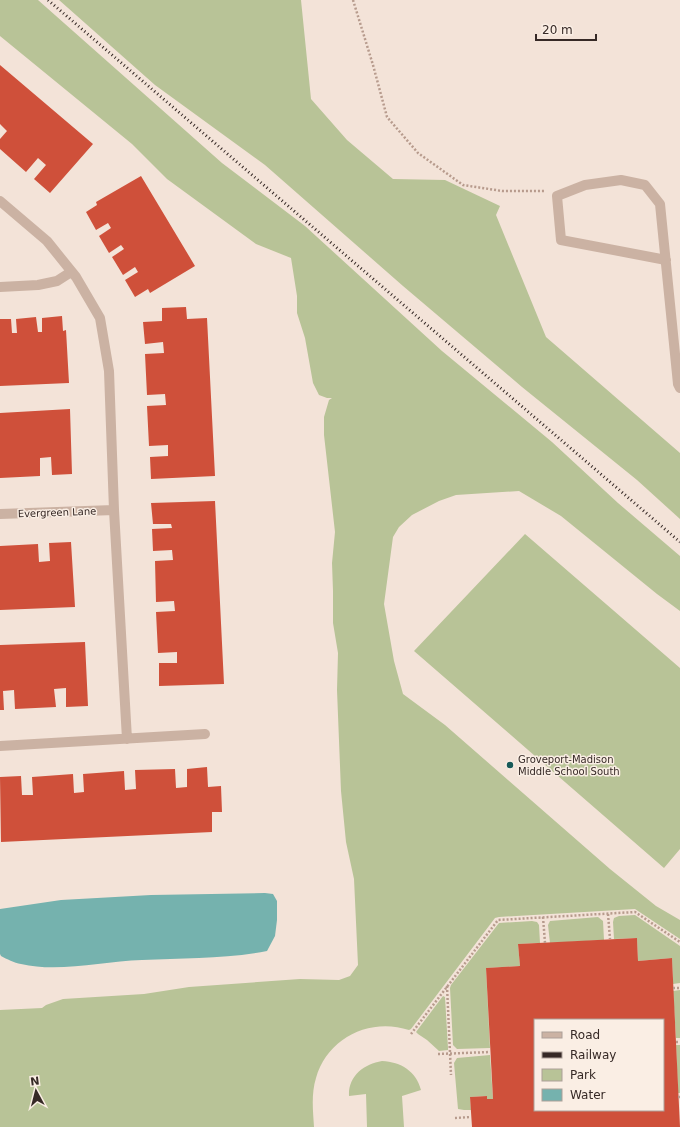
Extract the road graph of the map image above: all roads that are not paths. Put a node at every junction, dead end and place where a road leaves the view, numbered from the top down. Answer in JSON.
{"nodes":[{"id":1,"x":0,"y":201,"type":"edge"},
{"id":2,"x":666,"y":260,"type":"junction"},
{"id":3,"x":71,"y":272,"type":"junction"},
{"id":4,"x":0,"y":287,"type":"edge"},
{"id":5,"x":680,"y":388,"type":"edge"},
{"id":6,"x":114,"y":510,"type":"junction"},
{"id":7,"x":0,"y":514,"type":"edge"},
{"id":8,"x":205,"y":734,"type":"dead end"},
{"id":9,"x":127,"y":739,"type":"junction"},
{"id":10,"x":0,"y":746,"type":"edge"}],
"edges":[{"from":1,"to":3,"type":"street"},
{"from":2,"to":2,"type":"street"},
{"from":2,"to":5,"type":"street"},
{"from":3,"to":4,"type":"street"},
{"from":3,"to":6,"type":"street"},
{"from":6,"to":7,"type":"street","name":"Evergreen Lane"},
{"from":6,"to":9,"type":"street"},
{"from":8,"to":9,"type":"street"},
{"from":9,"to":10,"type":"street"}]}
